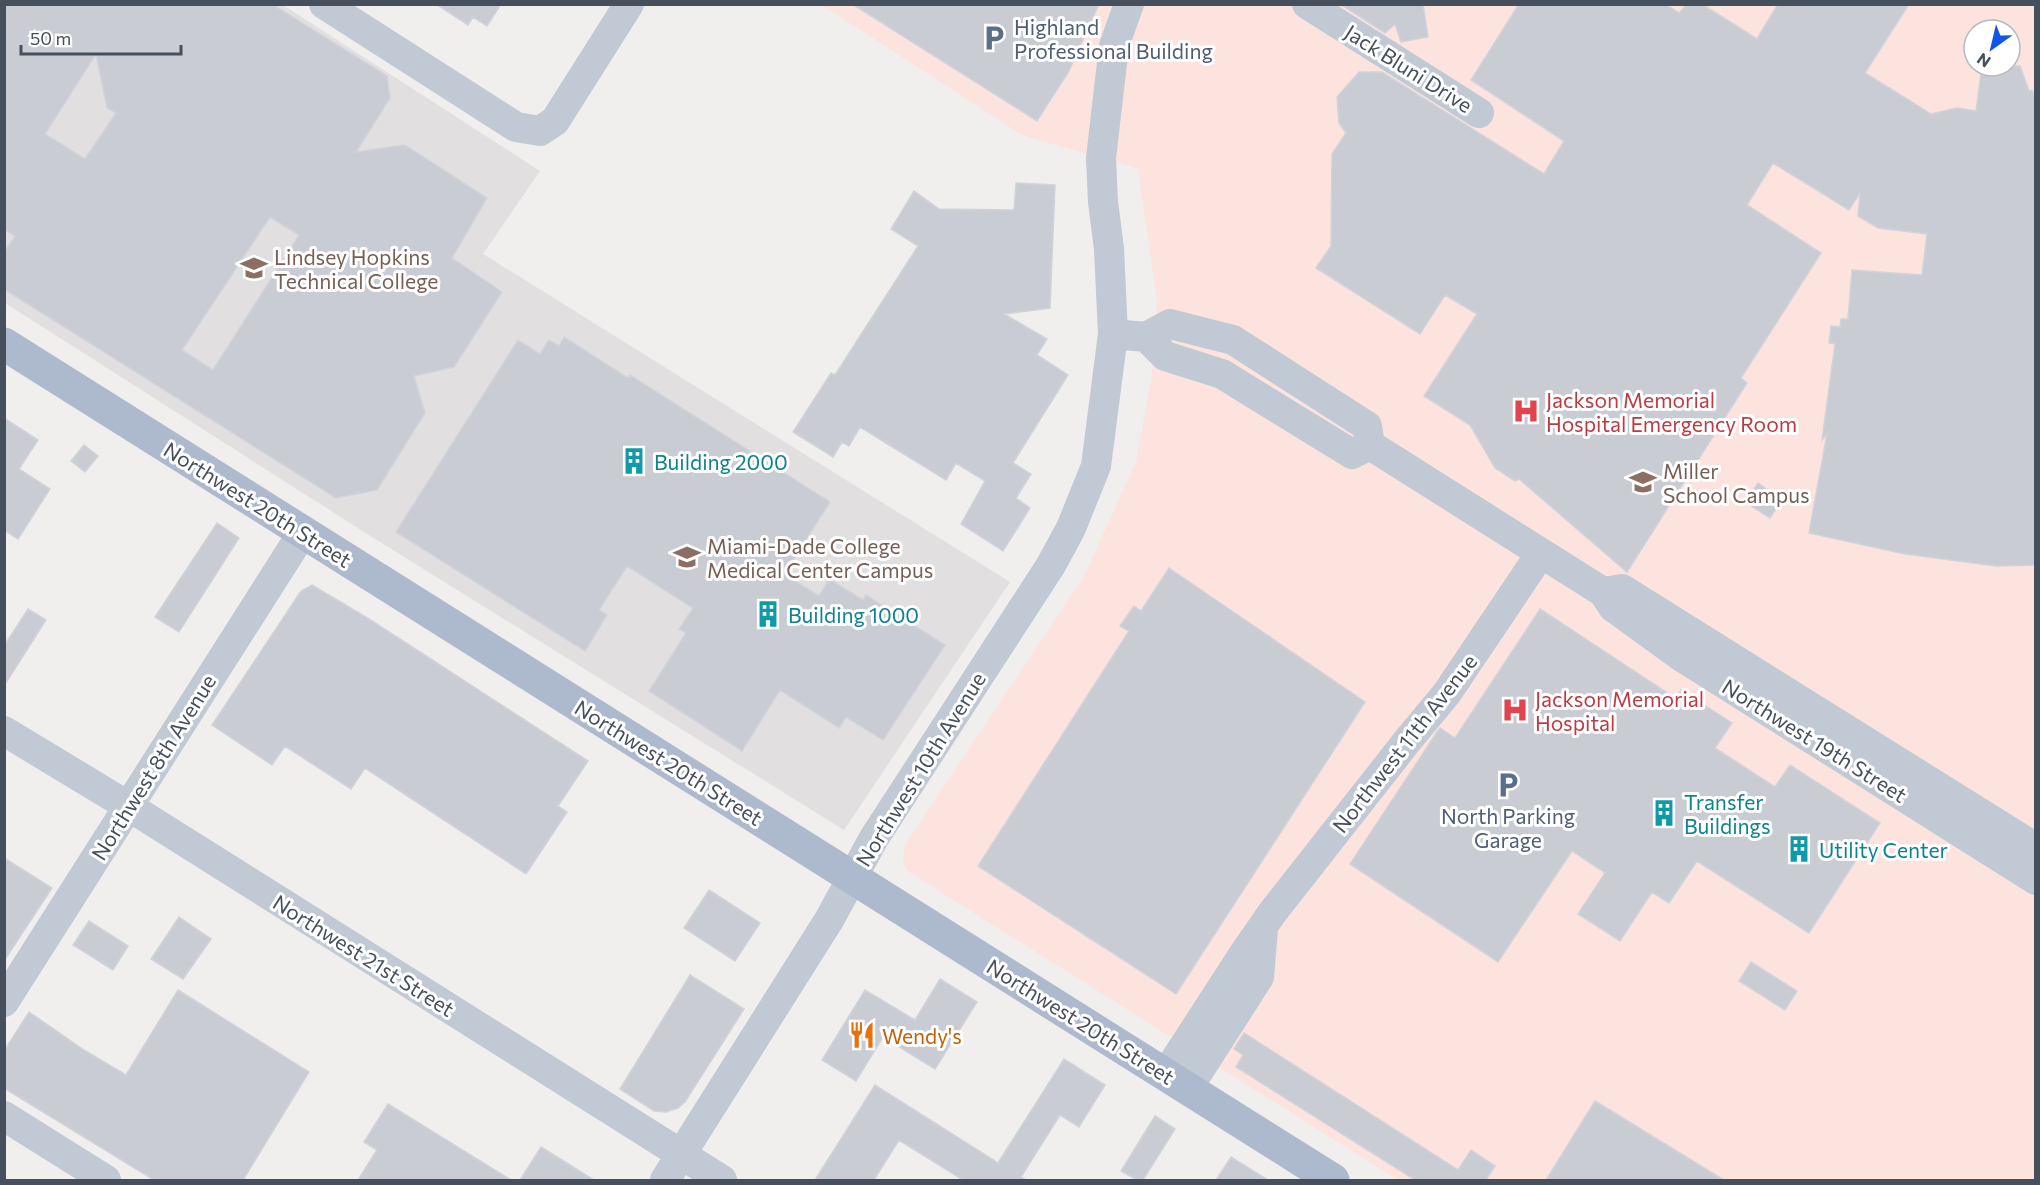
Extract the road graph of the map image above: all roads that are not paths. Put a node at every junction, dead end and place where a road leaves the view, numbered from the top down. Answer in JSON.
{"nodes":[{"id":1,"x":324,"y":4,"type":"edge"},
{"id":2,"x":629,"y":4,"type":"edge"},
{"id":3,"x":1129,"y":4,"type":"edge"},
{"id":4,"x":1307,"y":4,"type":"edge"},
{"id":5,"x":1479,"y":113,"type":"dead end"},
{"id":6,"x":1113,"y":334,"type":"junction"},
{"id":7,"x":4,"y":344,"type":"edge"},
{"id":8,"x":303,"y":532,"type":"junction"},
{"id":9,"x":1541,"y":553,"type":"junction"},
{"id":10,"x":1603,"y":592,"type":"junction"},
{"id":11,"x":4,"y":731,"type":"edge"},
{"id":12,"x":128,"y":806,"type":"junction"},
{"id":13,"x":2036,"y":848,"type":"edge"},
{"id":14,"x":852,"y":877,"type":"junction"},
{"id":15,"x":2036,"y":880,"type":"edge"},
{"id":16,"x":4,"y":1002,"type":"edge"},
{"id":17,"x":1177,"y":1081,"type":"junction"},
{"id":18,"x":4,"y":1116,"type":"edge"},
{"id":19,"x":681,"y":1155,"type":"junction"},
{"id":20,"x":106,"y":1180,"type":"edge"},
{"id":21,"x":665,"y":1180,"type":"edge"},
{"id":22,"x":722,"y":1180,"type":"edge"},
{"id":23,"x":1334,"y":1180,"type":"edge"}],
"edges":[{"from":1,"to":2,"type":"street"},
{"from":3,"to":6,"type":"street","name":"Northwest 10th Avenue"},
{"from":4,"to":5,"type":"street","name":"Jack Bluni Drive"},
{"from":6,"to":9,"type":"street","name":"Northwest 19th Street"},
{"from":6,"to":14,"type":"street","name":"Northwest 10th Avenue"},
{"from":7,"to":8,"type":"main road","name":"Northwest 20th Street"},
{"from":8,"to":12,"type":"street","name":"Northwest 8th Avenue"},
{"from":8,"to":14,"type":"main road","name":"Northwest 20th Street"},
{"from":9,"to":10,"type":"street","name":"Northwest 19th Street"},
{"from":9,"to":17,"type":"street","name":"Northwest 11th Avenue"},
{"from":10,"to":13,"type":"street","name":"Northwest 19th Street"},
{"from":10,"to":15,"type":"street","name":"Northwest 19th Street"},
{"from":11,"to":12,"type":"street","name":"Northwest 21st Street"},
{"from":12,"to":16,"type":"street","name":"Northwest 8th Avenue"},
{"from":12,"to":19,"type":"street","name":"Northwest 21st Street"},
{"from":14,"to":17,"type":"main road","name":"Northwest 20th Street"},
{"from":14,"to":19,"type":"street","name":"Northwest 10th Avenue"},
{"from":17,"to":23,"type":"main road","name":"Northwest 20th Street"},
{"from":18,"to":20,"type":"street"},
{"from":19,"to":21,"type":"street","name":"Northwest 10th Avenue"},
{"from":19,"to":22,"type":"street","name":"Northwest 21st Street"}]}
